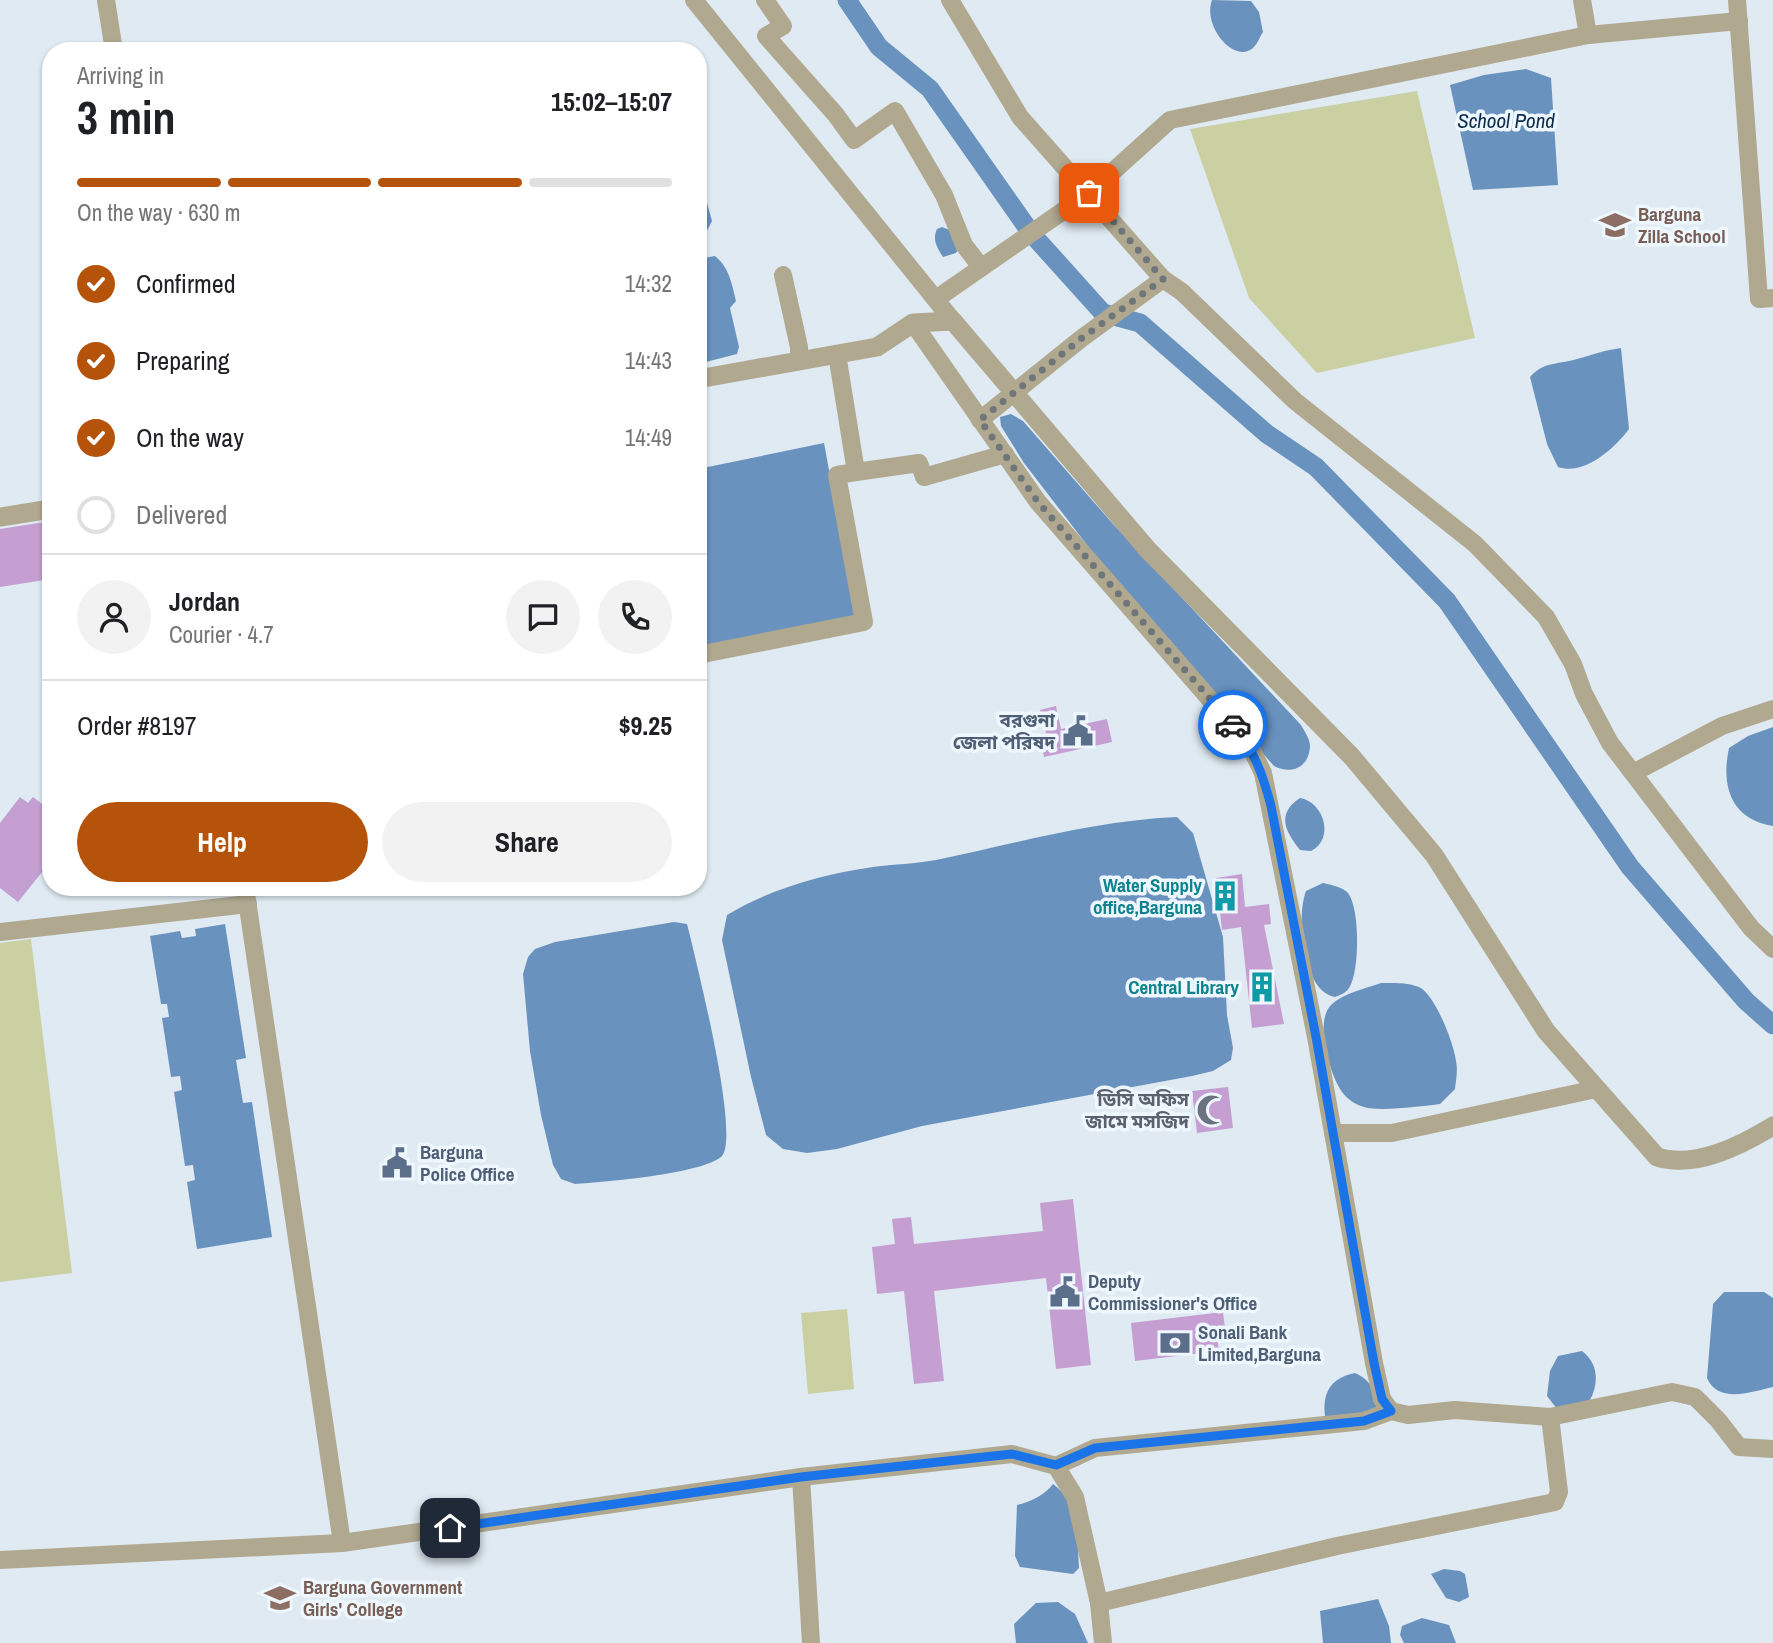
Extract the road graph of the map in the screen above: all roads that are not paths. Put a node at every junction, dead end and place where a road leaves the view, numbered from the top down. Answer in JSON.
{"nodes":[{"id":1,"x":106,"y":0,"type":"edge"},
{"id":2,"x":765,"y":0,"type":"edge"},
{"id":3,"x":950,"y":0,"type":"edge"},
{"id":4,"x":1582,"y":0,"type":"edge"},
{"id":5,"x":1737,"y":0,"type":"edge"},
{"id":6,"x":698,"y":1,"type":"edge"},
{"id":7,"x":1739,"y":21,"type":"junction"},
{"id":8,"x":1588,"y":35,"type":"junction"},
{"id":9,"x":113,"y":42,"type":"edge"},
{"id":10,"x":1089,"y":193,"type":"junction"},
{"id":11,"x":981,"y":267,"type":"junction"},
{"id":12,"x":783,"y":275,"type":"dead end"},
{"id":13,"x":1163,"y":279,"type":"junction"},
{"id":14,"x":1773,"y":298,"type":"edge"},
{"id":15,"x":936,"y":299,"type":"junction"},
{"id":16,"x":953,"y":321,"type":"junction"},
{"id":17,"x":913,"y":323,"type":"junction"},
{"id":18,"x":837,"y":354,"type":"junction"},
{"id":19,"x":799,"y":361,"type":"junction"},
{"id":20,"x":707,"y":377,"type":"edge"},
{"id":21,"x":1014,"y":392,"type":"junction"},
{"id":22,"x":980,"y":420,"type":"junction"},
{"id":23,"x":1005,"y":454,"type":"junction"},
{"id":24,"x":856,"y":472,"type":"junction"},
{"id":25,"x":42,"y":510,"type":"edge"},
{"id":26,"x":0,"y":517,"type":"edge"},
{"id":27,"x":707,"y":653,"type":"edge"},
{"id":28,"x":1773,"y":709,"type":"edge"},
{"id":29,"x":1633,"y":773,"type":"junction"},
{"id":30,"x":246,"y":896,"type":"edge"},
{"id":31,"x":0,"y":932,"type":"edge"},
{"id":32,"x":1773,"y":949,"type":"edge"},
{"id":33,"x":1596,"y":1089,"type":"junction"},
{"id":34,"x":1773,"y":1126,"type":"edge"},
{"id":35,"x":1333,"y":1133,"type":"junction"},
{"id":36,"x":1391,"y":1411,"type":"junction"},
{"id":37,"x":1550,"y":1417,"type":"junction"},
{"id":38,"x":1773,"y":1449,"type":"edge"},
{"id":39,"x":1056,"y":1465,"type":"junction"},
{"id":40,"x":801,"y":1477,"type":"junction"},
{"id":41,"x":342,"y":1544,"type":"junction"},
{"id":42,"x":0,"y":1560,"type":"edge"},
{"id":43,"x":1099,"y":1603,"type":"junction"},
{"id":44,"x":811,"y":1643,"type":"edge"},
{"id":45,"x":1103,"y":1643,"type":"edge"}],
"edges":[{"from":1,"to":9,"type":"street"},
{"from":2,"to":11,"type":"street"},
{"from":3,"to":10,"type":"street"},
{"from":4,"to":8,"type":"street"},
{"from":5,"to":7,"type":"street"},
{"from":6,"to":15,"type":"street"},
{"from":7,"to":8,"type":"street"},
{"from":7,"to":14,"type":"street"},
{"from":8,"to":10,"type":"street"},
{"from":10,"to":11,"type":"street"},
{"from":10,"to":13,"type":"street"},
{"from":11,"to":15,"type":"street"},
{"from":12,"to":19,"type":"street"},
{"from":13,"to":21,"type":"street"},
{"from":13,"to":29,"type":"street"},
{"from":15,"to":16,"type":"street"},
{"from":16,"to":17,"type":"street"},
{"from":16,"to":21,"type":"street"},
{"from":17,"to":18,"type":"street"},
{"from":17,"to":22,"type":"street"},
{"from":18,"to":19,"type":"street"},
{"from":18,"to":24,"type":"street"},
{"from":19,"to":20,"type":"street"},
{"from":21,"to":22,"type":"street"},
{"from":21,"to":33,"type":"street"},
{"from":22,"to":23,"type":"street"},
{"from":23,"to":24,"type":"street"},
{"from":23,"to":35,"type":"street"},
{"from":24,"to":27,"type":"street"},
{"from":25,"to":26,"type":"street"},
{"from":28,"to":29,"type":"street"},
{"from":29,"to":32,"type":"street"},
{"from":30,"to":31,"type":"street"},
{"from":30,"to":41,"type":"street"},
{"from":33,"to":34,"type":"street"},
{"from":33,"to":35,"type":"street"},
{"from":35,"to":36,"type":"street"},
{"from":36,"to":37,"type":"street"},
{"from":36,"to":39,"type":"street"},
{"from":37,"to":38,"type":"street"},
{"from":37,"to":43,"type":"street"},
{"from":39,"to":40,"type":"street"},
{"from":39,"to":43,"type":"street"},
{"from":40,"to":41,"type":"street"},
{"from":40,"to":44,"type":"street"},
{"from":41,"to":42,"type":"street"},
{"from":43,"to":45,"type":"street"}]}
